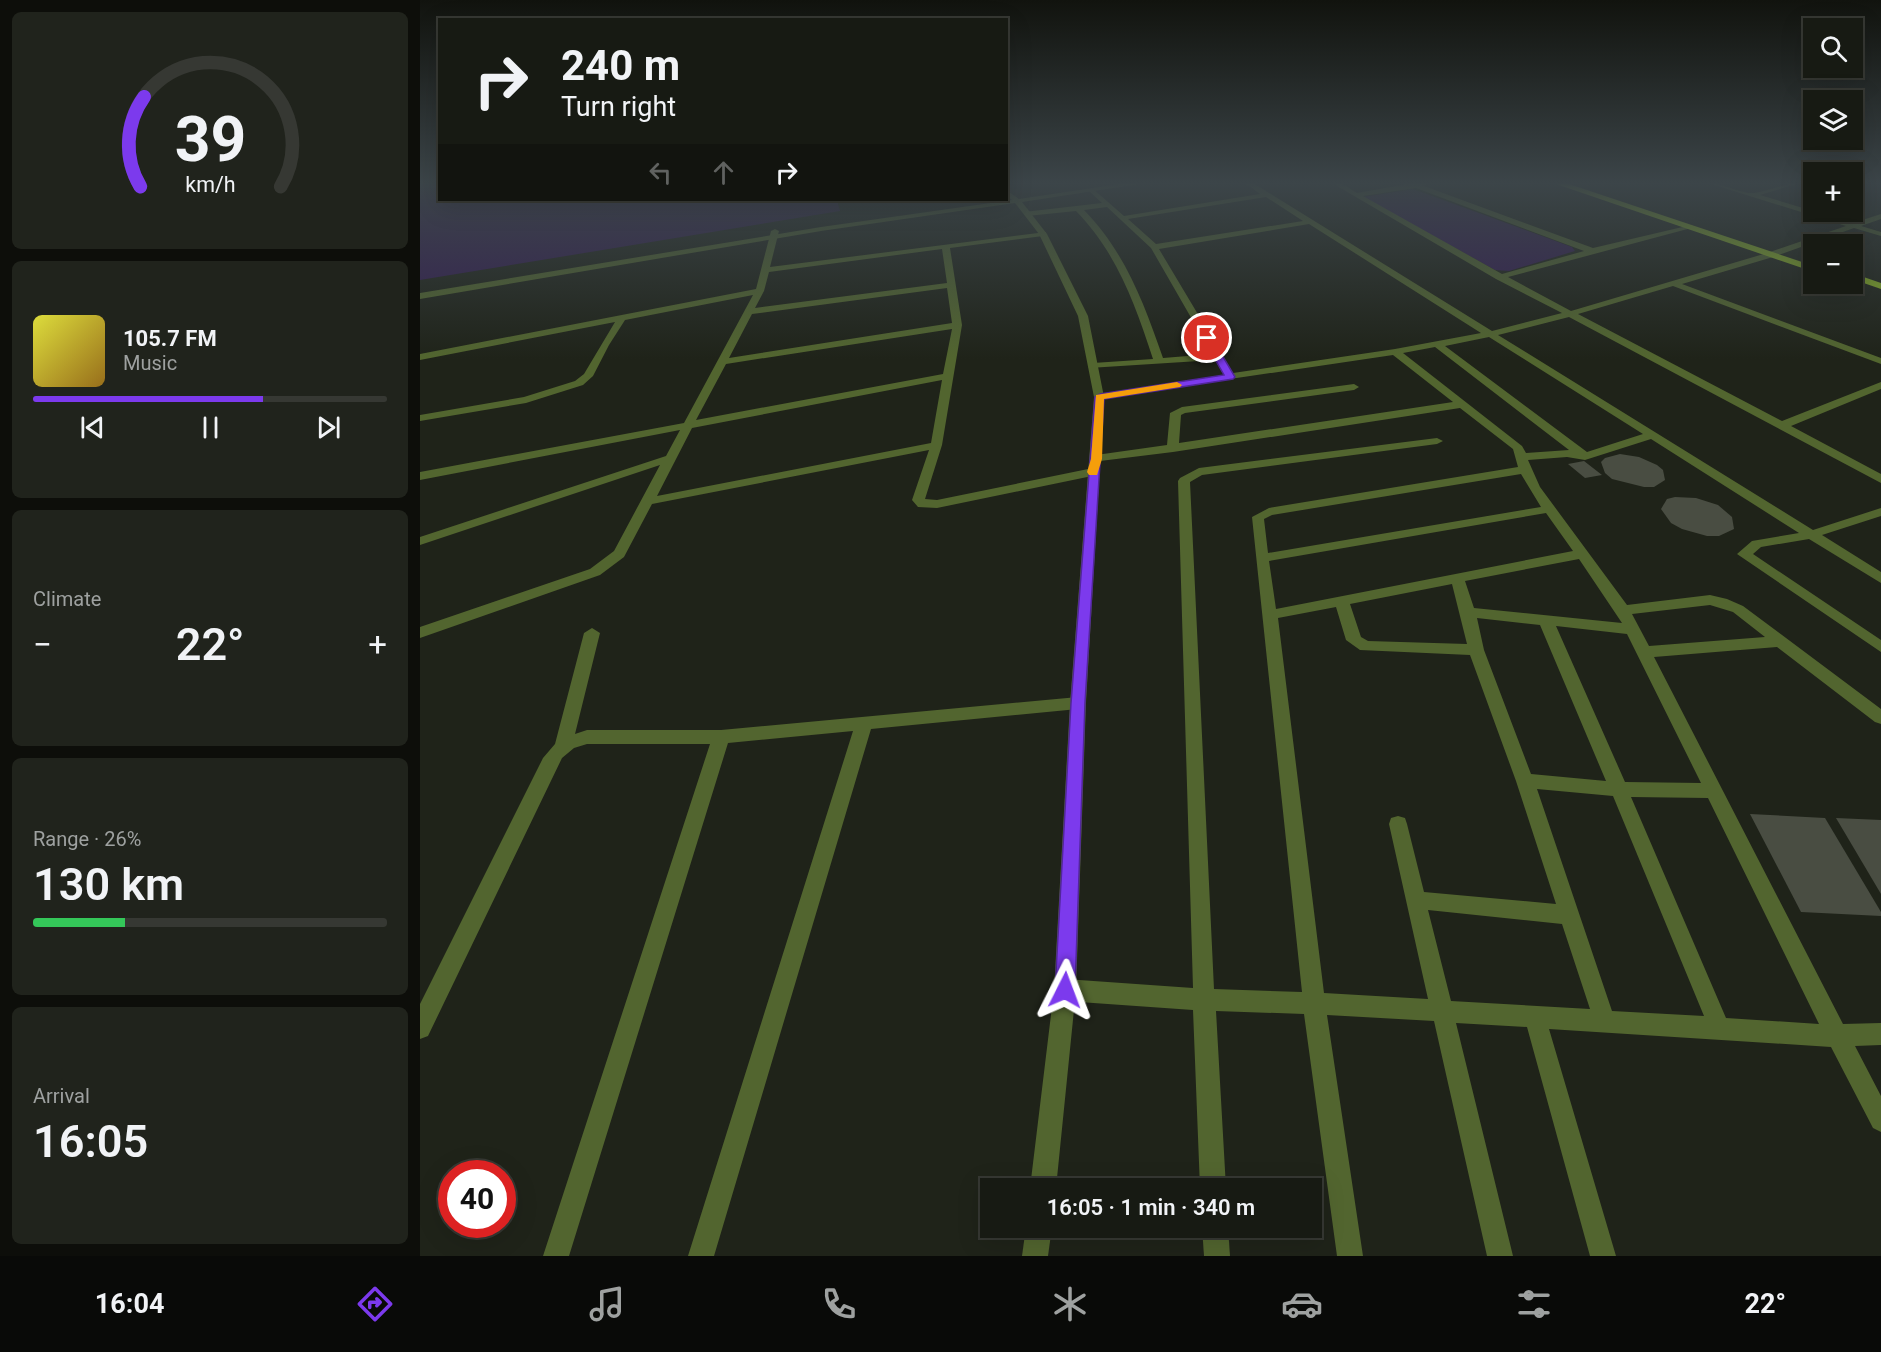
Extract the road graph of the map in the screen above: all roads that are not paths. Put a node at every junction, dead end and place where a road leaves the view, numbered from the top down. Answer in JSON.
{"nodes":[{"id":1,"x":727,"y":242,"type":"edge"},
{"id":2,"x":772,"y":242,"type":"edge"},
{"id":3,"x":985,"y":242,"type":"edge"},
{"id":4,"x":1046,"y":242,"type":"edge"},
{"id":5,"x":1107,"y":242,"type":"edge"},
{"id":6,"x":1148,"y":242,"type":"edge"},
{"id":7,"x":1188,"y":242,"type":"edge"},
{"id":8,"x":1342,"y":242,"type":"edge"},
{"id":9,"x":1437,"y":242,"type":"edge"},
{"id":10,"x":1567,"y":242,"type":"edge"},
{"id":11,"x":1632,"y":242,"type":"edge"},
{"id":12,"x":1737,"y":242,"type":"edge"},
{"id":13,"x":1742,"y":242,"type":"edge"},
{"id":14,"x":1806,"y":242,"type":"edge"},
{"id":15,"x":945,"y":247,"type":"junction"},
{"id":16,"x":1154,"y":247,"type":"junction"},
{"id":17,"x":688,"y":248,"type":"junction"},
{"id":18,"x":1592,"y":251,"type":"junction"},
{"id":19,"x":1775,"y":253,"type":"junction"},
{"id":20,"x":1803,"y":260,"type":"edge"},
{"id":21,"x":1803,"y":264,"type":"edge"},
{"id":22,"x":766,"y":270,"type":"junction"},
{"id":23,"x":1499,"y":277,"type":"junction"},
{"id":24,"x":1863,"y":280,"type":"edge"},
{"id":25,"x":1672,"y":283,"type":"junction"},
{"id":26,"x":951,"y":285,"type":"junction"},
{"id":27,"x":1881,"y":286,"type":"edge"},
{"id":28,"x":1863,"y":287,"type":"edge"},
{"id":29,"x":420,"y":291,"type":"edge"},
{"id":30,"x":760,"y":291,"type":"junction"},
{"id":31,"x":1881,"y":293,"type":"edge"},
{"id":32,"x":420,"y":296,"type":"edge"},
{"id":33,"x":749,"y":312,"type":"junction"},
{"id":34,"x":1570,"y":314,"type":"junction"},
{"id":35,"x":622,"y":318,"type":"junction"},
{"id":36,"x":957,"y":325,"type":"junction"},
{"id":37,"x":1491,"y":334,"type":"junction"},
{"id":38,"x":1437,"y":344,"type":"junction"},
{"id":39,"x":1395,"y":352,"type":"junction"},
{"id":40,"x":420,"y":357,"type":"edge"},
{"id":41,"x":1218,"y":357,"type":"junction"},
{"id":42,"x":1159,"y":360,"type":"junction"},
{"id":43,"x":722,"y":362,"type":"junction"},
{"id":44,"x":1881,"y":362,"type":"edge"},
{"id":45,"x":1093,"y":366,"type":"junction"},
{"id":46,"x":948,"y":375,"type":"junction"},
{"id":47,"x":1230,"y":377,"type":"junction"},
{"id":48,"x":1881,"y":385,"type":"edge"},
{"id":49,"x":1354,"y":387,"type":"dead end"},
{"id":50,"x":1100,"y":397,"type":"junction"},
{"id":51,"x":1463,"y":404,"type":"junction"},
{"id":52,"x":420,"y":418,"type":"edge"},
{"id":53,"x":688,"y":424,"type":"junction"},
{"id":54,"x":1783,"y":425,"type":"junction"},
{"id":55,"x":1653,"y":435,"type":"junction"},
{"id":56,"x":1437,"y":441,"type":"dead end"},
{"id":57,"x":936,"y":445,"type":"junction"},
{"id":58,"x":1173,"y":448,"type":"junction"},
{"id":59,"x":1585,"y":456,"type":"junction"},
{"id":60,"x":671,"y":458,"type":"junction"},
{"id":61,"x":1523,"y":463,"type":"junction"},
{"id":62,"x":1095,"y":466,"type":"junction"},
{"id":63,"x":420,"y":476,"type":"edge"},
{"id":64,"x":1881,"y":479,"type":"edge"},
{"id":65,"x":648,"y":501,"type":"junction"},
{"id":66,"x":1549,"y":509,"type":"junction"},
{"id":67,"x":1881,"y":512,"type":"edge"},
{"id":68,"x":1813,"y":534,"type":"junction"},
{"id":69,"x":420,"y":541,"type":"edge"},
{"id":70,"x":1582,"y":554,"type":"junction"},
{"id":71,"x":1261,"y":558,"type":"junction"},
{"id":72,"x":1881,"y":578,"type":"edge"},
{"id":73,"x":1458,"y":579,"type":"junction"},
{"id":74,"x":1341,"y":600,"type":"junction"},
{"id":75,"x":1623,"y":610,"type":"junction"},
{"id":76,"x":1468,"y":612,"type":"junction"},
{"id":77,"x":1270,"y":615,"type":"junction"},
{"id":78,"x":1546,"y":620,"type":"junction"},
{"id":79,"x":1632,"y":629,"type":"junction"},
{"id":80,"x":420,"y":633,"type":"edge"},
{"id":81,"x":592,"y":633,"type":"dead end"},
{"id":82,"x":1780,"y":641,"type":"junction"},
{"id":83,"x":1881,"y":647,"type":"edge"},
{"id":84,"x":1476,"y":650,"type":"junction"},
{"id":85,"x":1644,"y":652,"type":"junction"},
{"id":86,"x":1078,"y":703,"type":"junction"},
{"id":87,"x":1881,"y":718,"type":"edge"},
{"id":88,"x":864,"y":724,"type":"junction"},
{"id":89,"x":721,"y":738,"type":"junction"},
{"id":90,"x":564,"y":744,"type":"junction"},
{"id":91,"x":1525,"y":781,"type":"junction"},
{"id":92,"x":1619,"y":789,"type":"junction"},
{"id":93,"x":1714,"y":791,"type":"junction"},
{"id":94,"x":1398,"y":824,"type":"dead end"},
{"id":95,"x":1415,"y":900,"type":"junction"},
{"id":96,"x":1569,"y":915,"type":"junction"},
{"id":97,"x":1065,"y":990,"type":"junction"},
{"id":98,"x":1204,"y":1000,"type":"junction"},
{"id":99,"x":1314,"y":1003,"type":"junction"},
{"id":100,"x":1442,"y":1012,"type":"junction"},
{"id":101,"x":1535,"y":1018,"type":"junction"},
{"id":102,"x":1605,"y":1023,"type":"junction"},
{"id":103,"x":420,"y":1029,"type":"edge"},
{"id":104,"x":1720,"y":1030,"type":"junction"},
{"id":105,"x":1881,"y":1034,"type":"edge"},
{"id":106,"x":1837,"y":1036,"type":"junction"},
{"id":107,"x":1881,"y":1120,"type":"edge"},
{"id":108,"x":1044,"y":1178,"type":"edge"},
{"id":109,"x":1213,"y":1178,"type":"edge"},
{"id":110,"x":1037,"y":1238,"type":"edge"},
{"id":111,"x":1216,"y":1238,"type":"edge"},
{"id":112,"x":556,"y":1256,"type":"edge"},
{"id":113,"x":701,"y":1256,"type":"edge"},
{"id":114,"x":1035,"y":1256,"type":"edge"},
{"id":115,"x":1217,"y":1256,"type":"edge"},
{"id":116,"x":1350,"y":1256,"type":"edge"},
{"id":117,"x":1500,"y":1256,"type":"edge"},
{"id":118,"x":1603,"y":1256,"type":"edge"}],
"edges":[{"from":1,"to":17,"type":"street"},
{"from":2,"to":22,"type":"street"},
{"from":3,"to":15,"type":"street"},
{"from":4,"to":45,"type":"street"},
{"from":5,"to":42,"type":"street"},
{"from":6,"to":16,"type":"street"},
{"from":7,"to":16,"type":"street"},
{"from":8,"to":37,"type":"street"},
{"from":9,"to":23,"type":"street"},
{"from":10,"to":18,"type":"street"},
{"from":11,"to":18,"type":"street"},
{"from":12,"to":19,"type":"highway"},
{"from":13,"to":19,"type":"highway"},
{"from":14,"to":19,"type":"street"},
{"from":15,"to":22,"type":"street"},
{"from":15,"to":26,"type":"street"},
{"from":16,"to":41,"type":"street"},
{"from":17,"to":29,"type":"street"},
{"from":17,"to":32,"type":"street"},
{"from":18,"to":23,"type":"street"},
{"from":19,"to":20,"type":"highway"},
{"from":19,"to":21,"type":"highway"},
{"from":19,"to":25,"type":"street"},
{"from":22,"to":30,"type":"street"},
{"from":23,"to":34,"type":"street"},
{"from":24,"to":27,"type":"highway"},
{"from":25,"to":34,"type":"street"},
{"from":25,"to":44,"type":"street"},
{"from":26,"to":33,"type":"street"},
{"from":26,"to":36,"type":"street"},
{"from":28,"to":31,"type":"highway"},
{"from":30,"to":33,"type":"street"},
{"from":30,"to":35,"type":"street"},
{"from":33,"to":43,"type":"street"},
{"from":34,"to":37,"type":"street"},
{"from":34,"to":54,"type":"street"},
{"from":35,"to":40,"type":"street"},
{"from":35,"to":52,"type":"street"},
{"from":36,"to":43,"type":"street"},
{"from":36,"to":46,"type":"street"},
{"from":37,"to":38,"type":"street"},
{"from":37,"to":55,"type":"street"},
{"from":38,"to":39,"type":"street"},
{"from":38,"to":59,"type":"street"},
{"from":39,"to":47,"type":"street"},
{"from":39,"to":51,"type":"street"},
{"from":41,"to":42,"type":"street"},
{"from":41,"to":47,"type":"street"},
{"from":42,"to":45,"type":"street"},
{"from":43,"to":53,"type":"street"},
{"from":45,"to":50,"type":"street"},
{"from":46,"to":53,"type":"street"},
{"from":46,"to":57,"type":"street"},
{"from":47,"to":50,"type":"street"},
{"from":48,"to":54,"type":"street"},
{"from":49,"to":58,"type":"street"},
{"from":50,"to":62,"type":"street"},
{"from":51,"to":58,"type":"street"},
{"from":51,"to":61,"type":"street"},
{"from":53,"to":60,"type":"street"},
{"from":53,"to":63,"type":"street"},
{"from":54,"to":64,"type":"street"},
{"from":55,"to":59,"type":"street"},
{"from":55,"to":68,"type":"street"},
{"from":56,"to":98,"type":"street"},
{"from":57,"to":62,"type":"street"},
{"from":57,"to":65,"type":"street"},
{"from":58,"to":62,"type":"street"},
{"from":59,"to":61,"type":"street"},
{"from":60,"to":65,"type":"street"},
{"from":60,"to":69,"type":"street"},
{"from":61,"to":66,"type":"street"},
{"from":61,"to":71,"type":"street"},
{"from":62,"to":86,"type":"street"},
{"from":65,"to":80,"type":"street"},
{"from":66,"to":70,"type":"street"},
{"from":66,"to":71,"type":"street"},
{"from":67,"to":68,"type":"street"},
{"from":68,"to":72,"type":"street"},
{"from":68,"to":83,"type":"street"},
{"from":70,"to":73,"type":"street"},
{"from":70,"to":75,"type":"street"},
{"from":71,"to":77,"type":"street"},
{"from":73,"to":74,"type":"street"},
{"from":73,"to":76,"type":"street"},
{"from":74,"to":77,"type":"street"},
{"from":74,"to":84,"type":"street"},
{"from":75,"to":79,"type":"street"},
{"from":75,"to":82,"type":"street"},
{"from":76,"to":78,"type":"street"},
{"from":76,"to":84,"type":"street"},
{"from":77,"to":99,"type":"street"},
{"from":78,"to":79,"type":"street"},
{"from":78,"to":92,"type":"street"},
{"from":79,"to":85,"type":"street"},
{"from":81,"to":90,"type":"street"},
{"from":82,"to":85,"type":"street"},
{"from":82,"to":87,"type":"street"},
{"from":84,"to":91,"type":"street"},
{"from":85,"to":93,"type":"street"},
{"from":86,"to":88,"type":"street"},
{"from":86,"to":97,"type":"street"},
{"from":88,"to":89,"type":"street"},
{"from":88,"to":113,"type":"street"},
{"from":89,"to":90,"type":"street"},
{"from":89,"to":112,"type":"street"},
{"from":90,"to":103,"type":"street"},
{"from":91,"to":92,"type":"street"},
{"from":91,"to":96,"type":"street"},
{"from":92,"to":93,"type":"street"},
{"from":92,"to":104,"type":"street"},
{"from":93,"to":106,"type":"street"},
{"from":94,"to":95,"type":"street"},
{"from":95,"to":96,"type":"street"},
{"from":95,"to":100,"type":"street"},
{"from":96,"to":102,"type":"street"},
{"from":97,"to":98,"type":"street"},
{"from":97,"to":108,"type":"street"},
{"from":98,"to":99,"type":"street"},
{"from":98,"to":109,"type":"street"},
{"from":99,"to":100,"type":"street"},
{"from":99,"to":116,"type":"street"},
{"from":100,"to":101,"type":"street"},
{"from":100,"to":117,"type":"street"},
{"from":101,"to":102,"type":"street"},
{"from":101,"to":118,"type":"street"},
{"from":102,"to":104,"type":"street"},
{"from":104,"to":106,"type":"street"},
{"from":105,"to":106,"type":"street"},
{"from":106,"to":107,"type":"street"},
{"from":110,"to":114,"type":"street"},
{"from":111,"to":115,"type":"street"}]}
